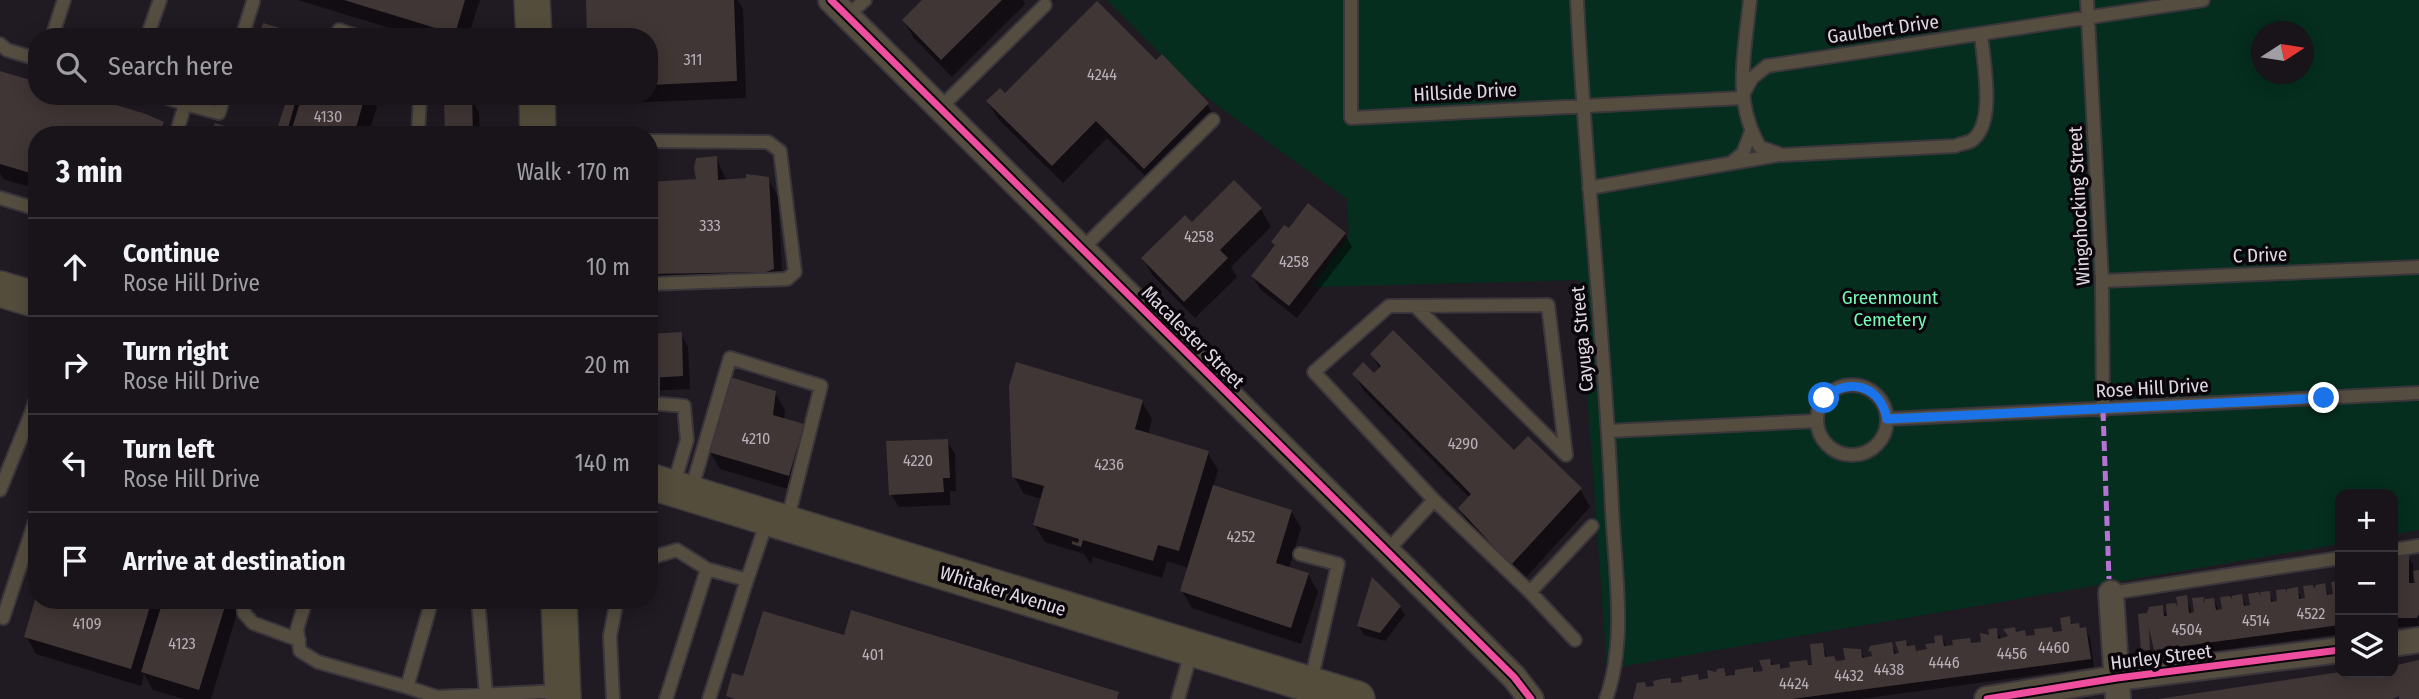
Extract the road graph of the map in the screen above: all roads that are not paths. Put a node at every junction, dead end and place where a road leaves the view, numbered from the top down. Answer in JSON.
{"nodes":[{"id":1,"x":64,"y":0,"type":"edge"},
{"id":2,"x":160,"y":0,"type":"edge"},
{"id":3,"x":532,"y":0,"type":"edge"},
{"id":4,"x":1350,"y":0,"type":"edge"},
{"id":5,"x":1577,"y":0,"type":"edge"},
{"id":6,"x":1750,"y":0,"type":"edge"},
{"id":7,"x":2087,"y":0,"type":"edge"},
{"id":8,"x":2203,"y":0,"type":"edge"},
{"id":9,"x":253,"y":2,"type":"edge"},
{"id":10,"x":847,"y":5,"type":"edge"},
{"id":11,"x":1045,"y":5,"type":"dead end"},
{"id":12,"x":2088,"y":16,"type":"junction"},
{"id":13,"x":55,"y":28,"type":"edge"},
{"id":14,"x":150,"y":28,"type":"edge"},
{"id":15,"x":245,"y":28,"type":"edge"},
{"id":16,"x":534,"y":28,"type":"edge"},
{"id":17,"x":1981,"y":34,"type":"junction"},
{"id":18,"x":0,"y":44,"type":"edge"},
{"id":19,"x":28,"y":56,"type":"edge"},
{"id":20,"x":1741,"y":98,"type":"junction"},
{"id":21,"x":185,"y":105,"type":"edge"},
{"id":22,"x":189,"y":105,"type":"edge"},
{"id":23,"x":221,"y":105,"type":"edge"},
{"id":24,"x":420,"y":105,"type":"edge"},
{"id":25,"x":537,"y":105,"type":"edge"},
{"id":26,"x":1582,"y":106,"type":"junction"},
{"id":27,"x":940,"y":108,"type":"junction"},
{"id":28,"x":1213,"y":120,"type":"dead end"},
{"id":29,"x":179,"y":126,"type":"edge"},
{"id":30,"x":418,"y":126,"type":"edge"},
{"id":31,"x":538,"y":126,"type":"edge"},
{"id":32,"x":1751,"y":132,"type":"junction"},
{"id":33,"x":658,"y":141,"type":"edge"},
{"id":34,"x":1782,"y":155,"type":"junction"},
{"id":35,"x":1730,"y":164,"type":"junction"},
{"id":36,"x":1589,"y":188,"type":"junction"},
{"id":37,"x":0,"y":198,"type":"edge"},
{"id":38,"x":28,"y":206,"type":"edge"},
{"id":39,"x":1082,"y":249,"type":"junction"},
{"id":40,"x":2419,"y":267,"type":"edge"},
{"id":41,"x":2102,"y":281,"type":"junction"},
{"id":42,"x":658,"y":284,"type":"edge"},
{"id":43,"x":0,"y":289,"type":"edge"},
{"id":44,"x":28,"y":297,"type":"edge"},
{"id":45,"x":1415,"y":306,"type":"junction"},
{"id":46,"x":2419,"y":393,"type":"edge"},
{"id":47,"x":658,"y":404,"type":"edge"},
{"id":48,"x":2103,"y":411,"type":"junction"},
{"id":49,"x":1887,"y":419,"type":"junction"},
{"id":50,"x":1816,"y":421,"type":"junction"},
{"id":51,"x":28,"y":426,"type":"edge"},
{"id":52,"x":1609,"y":431,"type":"junction"},
{"id":53,"x":663,"y":487,"type":"edge"},
{"id":54,"x":0,"y":490,"type":"edge"},
{"id":55,"x":1434,"y":500,"type":"junction"},
{"id":56,"x":777,"y":522,"type":"junction"},
{"id":57,"x":1592,"y":526,"type":"dead end"},
{"id":58,"x":28,"y":542,"type":"edge"},
{"id":59,"x":2419,"y":546,"type":"edge"},
{"id":60,"x":2398,"y":549,"type":"edge"},
{"id":61,"x":1387,"y":551,"type":"junction"},
{"id":62,"x":1300,"y":554,"type":"dead end"},
{"id":63,"x":658,"y":555,"type":"edge"},
{"id":64,"x":2335,"y":559,"type":"edge"},
{"id":65,"x":707,"y":569,"type":"junction"},
{"id":66,"x":747,"y":580,"type":"junction"},
{"id":67,"x":1530,"y":592,"type":"junction"},
{"id":68,"x":2111,"y":593,"type":"joint"},
{"id":69,"x":244,"y":609,"type":"edge"},
{"id":70,"x":303,"y":609,"type":"edge"},
{"id":71,"x":429,"y":609,"type":"edge"},
{"id":72,"x":479,"y":609,"type":"edge"},
{"id":73,"x":559,"y":609,"type":"edge"},
{"id":74,"x":615,"y":609,"type":"edge"},
{"id":75,"x":3,"y":618,"type":"dead end"},
{"id":76,"x":299,"y":640,"type":"junction"},
{"id":77,"x":1575,"y":640,"type":"dead end"},
{"id":78,"x":2419,"y":640,"type":"edge"},
{"id":79,"x":2398,"y":642,"type":"edge"},
{"id":80,"x":1192,"y":649,"type":"junction"},
{"id":81,"x":2335,"y":651,"type":"edge"},
{"id":82,"x":1310,"y":685,"type":"junction"},
{"id":83,"x":407,"y":687,"type":"junction"},
{"id":84,"x":2117,"y":689,"type":"edge"},
{"id":85,"x":486,"y":694,"type":"junction"},
{"id":86,"x":563,"y":695,"type":"edge"},
{"id":87,"x":613,"y":699,"type":"edge"},
{"id":88,"x":666,"y":699,"type":"edge"},
{"id":89,"x":709,"y":699,"type":"edge"},
{"id":90,"x":1178,"y":699,"type":"edge"},
{"id":91,"x":1357,"y":699,"type":"edge"},
{"id":92,"x":1531,"y":699,"type":"edge"},
{"id":93,"x":1605,"y":699,"type":"edge"},
{"id":94,"x":1987,"y":699,"type":"edge"}],
"edges":[{"from":1,"to":13,"type":"lane"},
{"from":2,"to":14,"type":"lane"},
{"from":3,"to":16,"type":"main road"},
{"from":4,"to":26,"type":"lane","name":"Hillside Drive"},
{"from":5,"to":26,"type":"lane","name":"Cayuga Street"},
{"from":6,"to":20,"type":"lane"},
{"from":7,"to":12,"type":"lane","name":"Wingohocking Street"},
{"from":8,"to":12,"type":"lane","name":"Gaulbert Drive"},
{"from":9,"to":15,"type":"lane"},
{"from":10,"to":27,"type":"street","name":"Macalester Street"},
{"from":11,"to":27,"type":"lane"},
{"from":12,"to":17,"type":"lane","name":"Gaulbert Drive"},
{"from":12,"to":41,"type":"lane","name":"Wingohocking Street"},
{"from":17,"to":20,"type":"lane","name":"Gaulbert Drive"},
{"from":17,"to":34,"type":"lane"},
{"from":18,"to":19,"type":"lane"},
{"from":20,"to":26,"type":"lane"},
{"from":20,"to":32,"type":"lane"},
{"from":21,"to":29,"type":"lane"},
{"from":22,"to":23,"type":"lane"},
{"from":24,"to":30,"type":"lane"},
{"from":25,"to":31,"type":"main road"},
{"from":26,"to":36,"type":"lane","name":"Cayuga Street"},
{"from":27,"to":39,"type":"street","name":"Macalester Street"},
{"from":28,"to":39,"type":"lane"},
{"from":32,"to":34,"type":"lane"},
{"from":32,"to":35,"type":"lane"},
{"from":33,"to":42,"type":"lane"},
{"from":34,"to":35,"type":"lane"},
{"from":35,"to":36,"type":"lane"},
{"from":36,"to":52,"type":"lane","name":"Cayuga Street"},
{"from":37,"to":38,"type":"lane"},
{"from":39,"to":61,"type":"street","name":"Macalester Street"},
{"from":40,"to":41,"type":"lane","name":"C Drive"},
{"from":41,"to":48,"type":"lane","name":"Wingohocking Street"},
{"from":43,"to":44,"type":"main road"},
{"from":45,"to":45,"type":"lane"},
{"from":45,"to":55,"type":"lane"},
{"from":46,"to":48,"type":"lane","name":"Rose Hill Drive"},
{"from":47,"to":53,"type":"lane"},
{"from":48,"to":49,"type":"lane","name":"Rose Hill Drive"},
{"from":49,"to":50,"type":"lane"},
{"from":49,"to":50,"type":"lane"},
{"from":50,"to":52,"type":"lane"},
{"from":51,"to":54,"type":"lane"},
{"from":52,"to":93,"type":"lane","name":"Cayuga Street"},
{"from":53,"to":56,"type":"main road","name":"Whitaker Avenue"},
{"from":53,"to":56,"type":"lane"},
{"from":55,"to":61,"type":"lane"},
{"from":55,"to":67,"type":"lane"},
{"from":56,"to":66,"type":"lane"},
{"from":56,"to":80,"type":"main road","name":"Whitaker Avenue"},
{"from":57,"to":67,"type":"lane"},
{"from":58,"to":75,"type":"lane"},
{"from":59,"to":60,"type":"lane"},
{"from":61,"to":92,"type":"street","name":"Macalester Street"},
{"from":62,"to":82,"type":"lane"},
{"from":63,"to":65,"type":"lane"},
{"from":64,"to":68,"type":"lane"},
{"from":65,"to":66,"type":"lane"},
{"from":65,"to":88,"type":"lane"},
{"from":66,"to":89,"type":"lane"},
{"from":67,"to":77,"type":"lane"},
{"from":68,"to":84,"type":"street"},
{"from":69,"to":76,"type":"lane"},
{"from":70,"to":76,"type":"lane"},
{"from":71,"to":83,"type":"lane"},
{"from":72,"to":85,"type":"lane"},
{"from":73,"to":86,"type":"main road"},
{"from":74,"to":87,"type":"lane"},
{"from":76,"to":83,"type":"lane"},
{"from":78,"to":79,"type":"street"},
{"from":80,"to":82,"type":"main road","name":"Whitaker Avenue"},
{"from":80,"to":90,"type":"lane"},
{"from":81,"to":84,"type":"street","name":"Hurley Street"},
{"from":82,"to":91,"type":"main road","name":"Whitaker Avenue"},
{"from":83,"to":85,"type":"lane"},
{"from":84,"to":94,"type":"street","name":"Hurley Street"},
{"from":85,"to":86,"type":"lane"}]}
